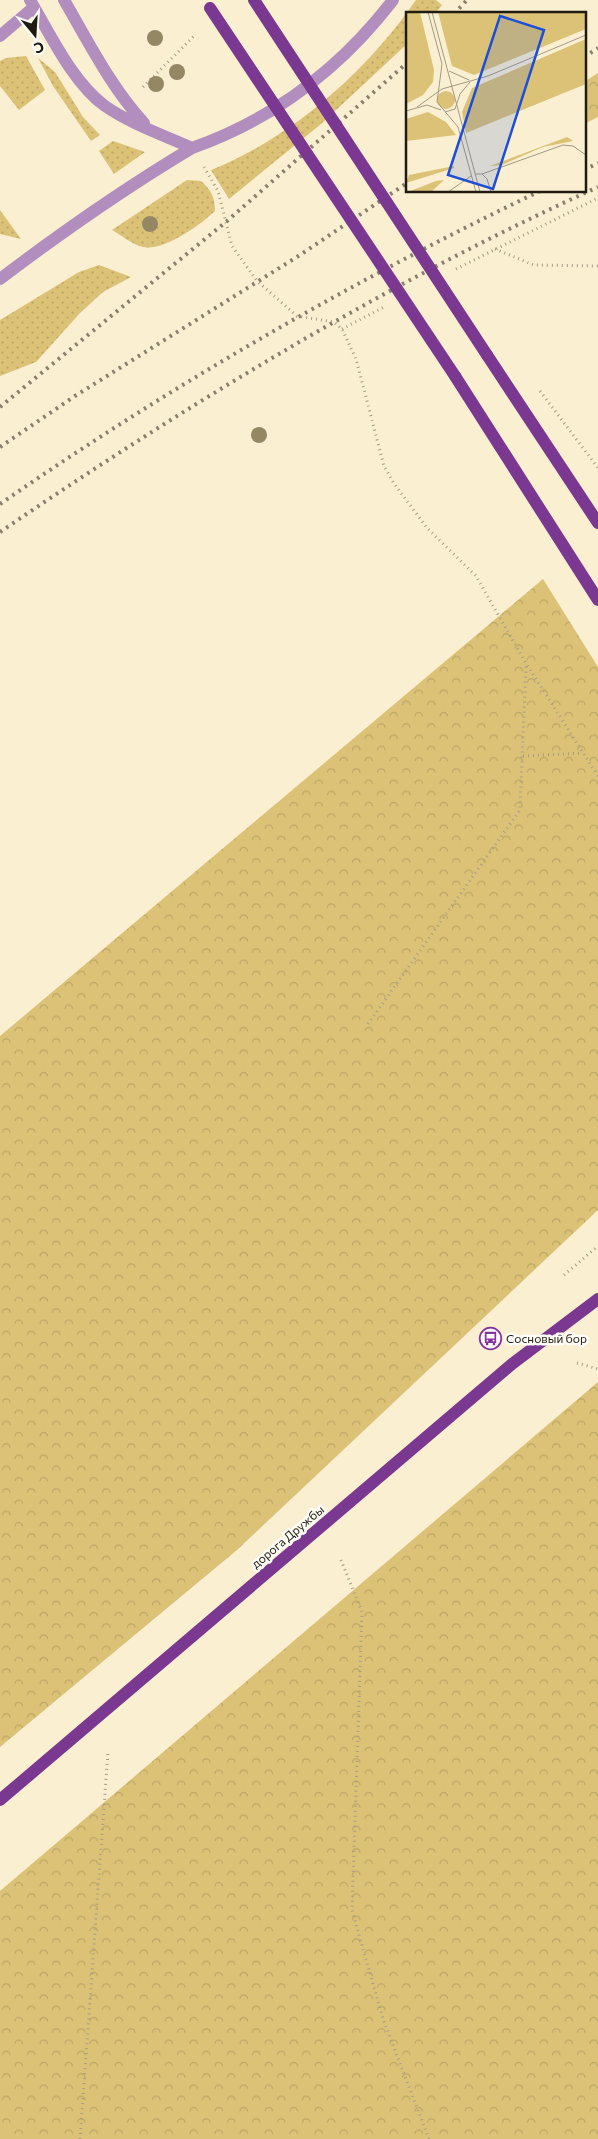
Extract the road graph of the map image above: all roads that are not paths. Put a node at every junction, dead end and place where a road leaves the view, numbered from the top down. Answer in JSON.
{"nodes":[{"id":1,"x":64,"y":0,"type":"edge"},
{"id":2,"x":254,"y":0,"type":"edge"},
{"id":3,"x":393,"y":0,"type":"edge"},
{"id":4,"x":32,"y":3,"type":"edge"},
{"id":5,"x":208,"y":4,"type":"edge"},
{"id":6,"x":0,"y":36,"type":"edge"},
{"id":7,"x":150,"y":129,"type":"junction"},
{"id":8,"x":192,"y":148,"type":"junction"},
{"id":9,"x":0,"y":279,"type":"edge"},
{"id":10,"x":598,"y":523,"type":"edge"},
{"id":11,"x":598,"y":600,"type":"edge"},
{"id":12,"x":598,"y":1300,"type":"edge"},
{"id":13,"x":0,"y":1800,"type":"edge"}],
"edges":[{"from":1,"to":7,"type":"street"},
{"from":2,"to":10,"type":"main road","bridge":true},
{"from":3,"to":8,"type":"street"},
{"from":4,"to":6,"type":"street"},
{"from":4,"to":7,"type":"street"},
{"from":5,"to":11,"type":"main road","bridge":true},
{"from":7,"to":8,"type":"street"},
{"from":8,"to":9,"type":"street"},
{"from":12,"to":13,"type":"main road","name":"дорога Дружбы"}]}
